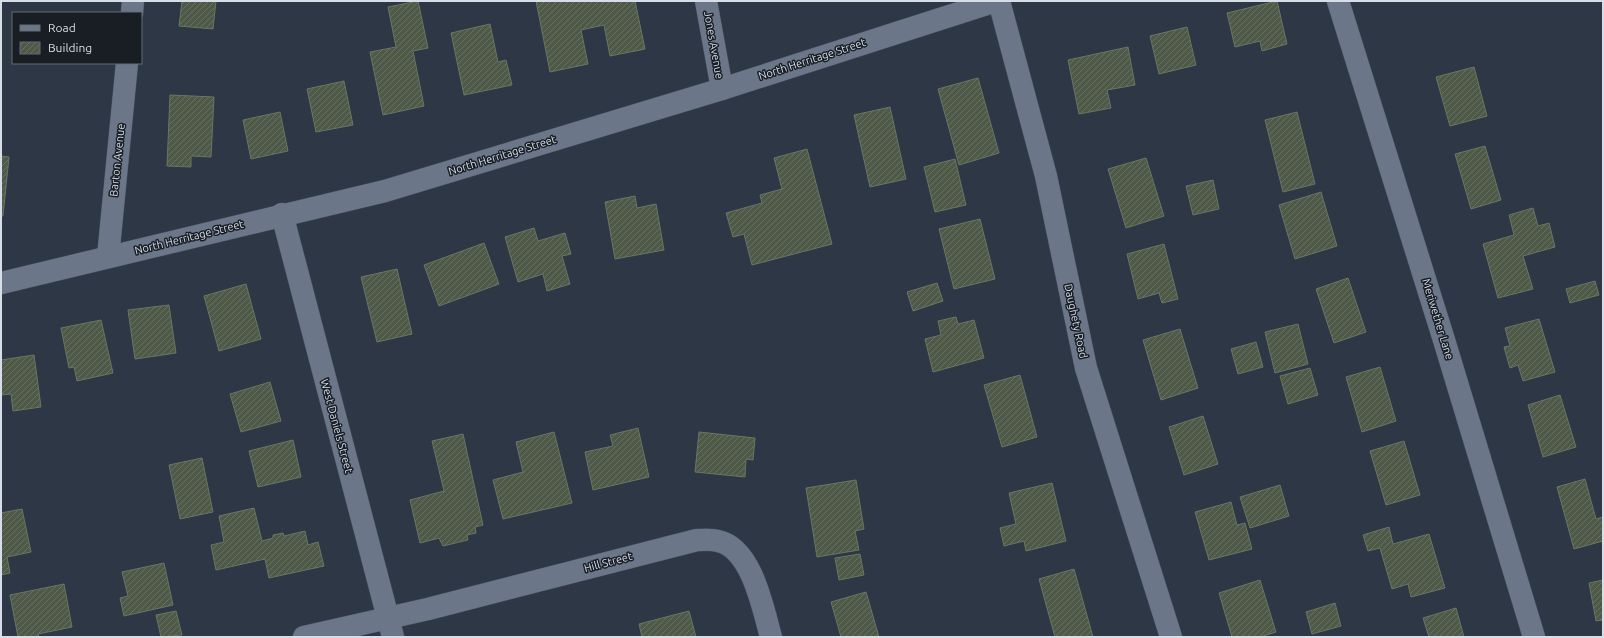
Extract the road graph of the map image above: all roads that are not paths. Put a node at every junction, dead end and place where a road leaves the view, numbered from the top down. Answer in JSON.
{"nodes":[{"id":1,"x":133,"y":1,"type":"edge"},
{"id":2,"x":706,"y":1,"type":"edge"},
{"id":3,"x":998,"y":1,"type":"edge"},
{"id":4,"x":1338,"y":1,"type":"edge"},
{"id":5,"x":132,"y":12,"type":"edge"},
{"id":6,"x":127,"y":64,"type":"edge"},
{"id":7,"x":722,"y":89,"type":"junction"},
{"id":8,"x":282,"y":214,"type":"junction"},
{"id":9,"x":108,"y":256,"type":"junction"},
{"id":10,"x":1,"y":283,"type":"edge"},
{"id":11,"x":390,"y":628,"type":"edge"},
{"id":12,"x":304,"y":637,"type":"edge"},
{"id":13,"x":771,"y":637,"type":"edge"},
{"id":14,"x":1171,"y":637,"type":"edge"},
{"id":15,"x":1534,"y":637,"type":"edge"}],
"edges":[{"from":1,"to":5,"type":"street"},
{"from":2,"to":7,"type":"street","name":"Jones Avenue"},
{"from":3,"to":7,"type":"street","name":"North Herritage Street"},
{"from":3,"to":14,"type":"street","name":"Daughety Road"},
{"from":4,"to":15,"type":"street","name":"Meriwether Lane"},
{"from":6,"to":9,"type":"street","name":"Barton Avenue"},
{"from":7,"to":8,"type":"street","name":"North Herritage Street"},
{"from":8,"to":9,"type":"street","name":"North Herritage Street"},
{"from":8,"to":11,"type":"street","name":"West Daniels Street"},
{"from":9,"to":10,"type":"street","name":"North Herritage Street"},
{"from":11,"to":12,"type":"street","name":"Hill Street"},
{"from":11,"to":13,"type":"street","name":"Hill Street"}]}
